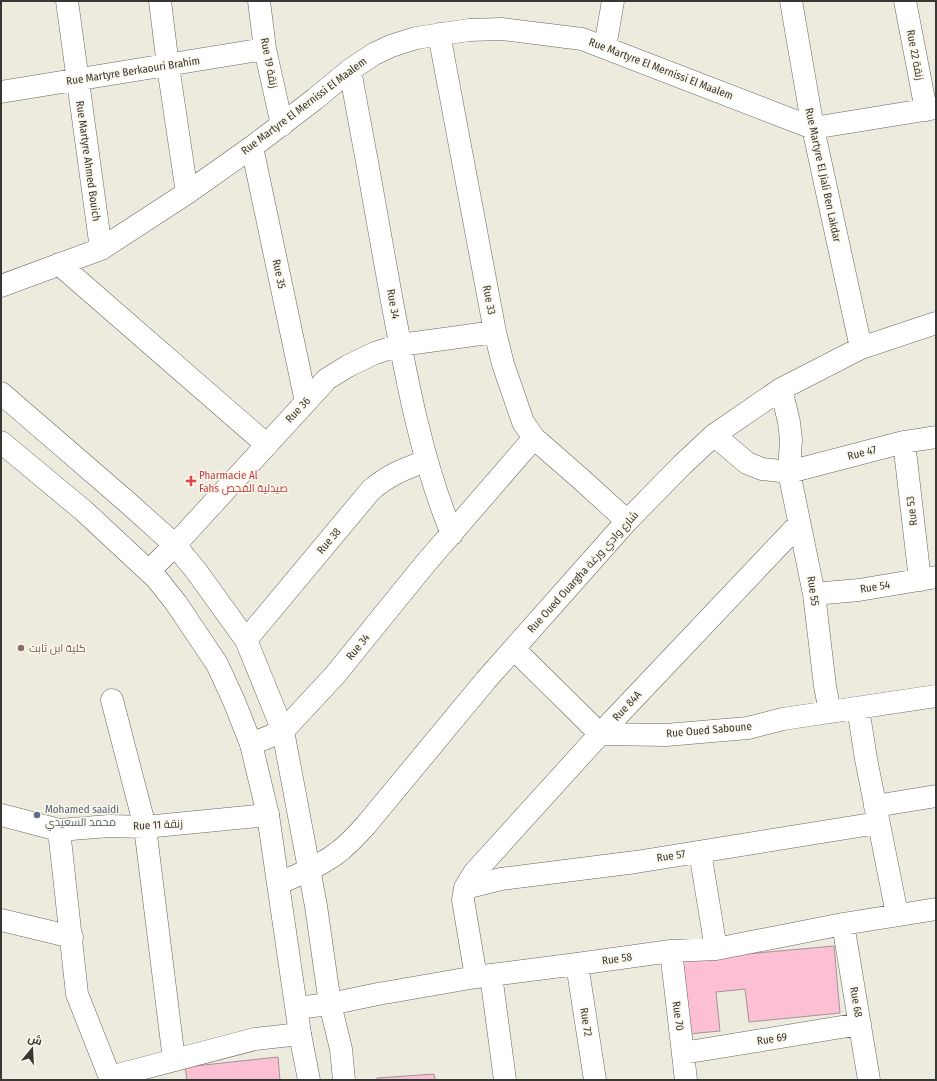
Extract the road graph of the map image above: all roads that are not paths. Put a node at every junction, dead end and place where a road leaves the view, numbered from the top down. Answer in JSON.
{"nodes":[{"id":1,"x":67,"y":1,"type":"edge"},
{"id":2,"x":160,"y":1,"type":"edge"},
{"id":3,"x":259,"y":1,"type":"edge"},
{"id":4,"x":616,"y":1,"type":"edge"},
{"id":5,"x":791,"y":1,"type":"edge"},
{"id":6,"x":905,"y":1,"type":"edge"},
{"id":7,"x":439,"y":34,"type":"junction"},
{"id":8,"x":605,"y":47,"type":"junction"},
{"id":9,"x":266,"y":49,"type":"junction"},
{"id":10,"x":168,"y":66,"type":"junction"},
{"id":11,"x":350,"y":70,"type":"junction"},
{"id":12,"x":77,"y":80,"type":"junction"},
{"id":13,"x":1,"y":92,"type":"edge"},
{"id":14,"x":931,"y":109,"type":"edge"},
{"id":15,"x":282,"y":125,"type":"junction"},
{"id":16,"x":812,"y":128,"type":"junction"},
{"id":17,"x":252,"y":147,"type":"junction"},
{"id":18,"x":187,"y":192,"type":"junction"},
{"id":19,"x":101,"y":249,"type":"junction"},
{"id":20,"x":59,"y":264,"type":"junction"},
{"id":21,"x":1,"y":286,"type":"edge"},
{"id":22,"x":936,"y":323,"type":"edge"},
{"id":23,"x":495,"y":332,"type":"junction"},
{"id":24,"x":400,"y":345,"type":"junction"},
{"id":25,"x":861,"y":348,"type":"junction"},
{"id":26,"x":781,"y":389,"type":"junction"},
{"id":27,"x":1,"y":393,"type":"edge"},
{"id":28,"x":306,"y":402,"type":"junction"},
{"id":29,"x":714,"y":435,"type":"junction"},
{"id":30,"x":936,"y":437,"type":"edge"},
{"id":31,"x":534,"y":438,"type":"junction"},
{"id":32,"x":1,"y":442,"type":"edge"},
{"id":33,"x":904,"y":442,"type":"junction"},
{"id":34,"x":267,"y":445,"type":"junction"},
{"id":35,"x":426,"y":461,"type":"junction"},
{"id":36,"x":789,"y":472,"type":"junction"},
{"id":37,"x":627,"y":521,"type":"junction"},
{"id":38,"x":799,"y":524,"type":"junction"},
{"id":39,"x":452,"y":534,"type":"junction"},
{"id":40,"x":175,"y":545,"type":"junction"},
{"id":41,"x":148,"y":571,"type":"junction"},
{"id":42,"x":928,"y":579,"type":"edge"},
{"id":43,"x":814,"y":594,"type":"junction"},
{"id":44,"x":246,"y":640,"type":"junction"},
{"id":45,"x":514,"y":649,"type":"junction"},
{"id":46,"x":936,"y":696,"type":"edge"},
{"id":47,"x":112,"y":700,"type":"dead end"},
{"id":48,"x":858,"y":708,"type":"junction"},
{"id":49,"x":830,"y":712,"type":"junction"},
{"id":50,"x":283,"y":731,"type":"junction"},
{"id":51,"x":600,"y":734,"type":"junction"},
{"id":52,"x":251,"y":744,"type":"junction"},
{"id":53,"x":936,"y":796,"type":"edge"},
{"id":54,"x":877,"y":814,"type":"junction"},
{"id":55,"x":1,"y":815,"type":"edge"},
{"id":56,"x":268,"y":815,"type":"junction"},
{"id":57,"x":145,"y":827,"type":"junction"},
{"id":58,"x":59,"y":830,"type":"junction"},
{"id":59,"x":700,"y":852,"type":"junction"},
{"id":60,"x":310,"y":870,"type":"junction"},
{"id":61,"x":279,"y":883,"type":"junction"},
{"id":62,"x":464,"y":891,"type":"junction"},
{"id":63,"x":936,"y":909,"type":"edge"},
{"id":64,"x":897,"y":914,"type":"junction"},
{"id":65,"x":1,"y":920,"type":"edge"},
{"id":66,"x":843,"y":924,"type":"junction"},
{"id":67,"x":72,"y":937,"type":"junction"},
{"id":68,"x":716,"y":949,"type":"junction"},
{"id":69,"x":671,"y":951,"type":"junction"},
{"id":70,"x":577,"y":964,"type":"junction"},
{"id":71,"x":484,"y":976,"type":"junction"},
{"id":72,"x":330,"y":1004,"type":"junction"},
{"id":73,"x":297,"y":1008,"type":"junction"},
{"id":74,"x":860,"y":1024,"type":"junction"},
{"id":75,"x":300,"y":1034,"type":"junction"},
{"id":76,"x":683,"y":1053,"type":"junction"},
{"id":77,"x":174,"y":1060,"type":"junction"},
{"id":78,"x":111,"y":1078,"type":"edge"},
{"id":79,"x":309,"y":1080,"type":"edge"},
{"id":80,"x":344,"y":1080,"type":"edge"},
{"id":81,"x":505,"y":1080,"type":"edge"},
{"id":82,"x":595,"y":1080,"type":"edge"},
{"id":83,"x":686,"y":1080,"type":"edge"},
{"id":84,"x":869,"y":1080,"type":"edge"}],
"edges":[{"from":1,"to":12,"type":"street","name":"Rue Martyre Ahmed Bouich"},
{"from":2,"to":10,"type":"street"},
{"from":3,"to":9,"type":"street","name":"Rue 19 زنقة"},
{"from":4,"to":8,"type":"street"},
{"from":5,"to":16,"type":"street","name":"Rue Martyre El Jiali Ben Lakdar"},
{"from":6,"to":14,"type":"street","name":"Rue 22 زنقة"},
{"from":7,"to":8,"type":"street","name":"Rue Martyre El Mernissi El Maalem"},
{"from":7,"to":11,"type":"street","name":"Rue Martyre El Mernissi El Maalem"},
{"from":7,"to":23,"type":"street","name":"Rue 33"},
{"from":8,"to":16,"type":"street","name":"Rue Martyre El Mernissi El Maalem"},
{"from":9,"to":10,"type":"street","name":"Rue Martyre Berkaouri Brahim"},
{"from":9,"to":15,"type":"street","name":"Rue 19 زنقة"},
{"from":10,"to":12,"type":"street","name":"Rue Martyre Berkaouri Brahim"},
{"from":10,"to":18,"type":"street"},
{"from":11,"to":15,"type":"street","name":"Rue Martyre El Mernissi El Maalem"},
{"from":11,"to":24,"type":"street","name":"Rue 34"},
{"from":12,"to":13,"type":"street","name":"Rue Martyre Berkaouri Brahim"},
{"from":12,"to":19,"type":"street","name":"Rue Martyre Ahmed Bouich"},
{"from":14,"to":16,"type":"street"},
{"from":15,"to":17,"type":"street","name":"Rue Martyre El Mernissi El Maalem"},
{"from":16,"to":25,"type":"street","name":"Rue Martyre El Jiali Ben Lakdar"},
{"from":17,"to":18,"type":"street","name":"Rue Martyre El Mernissi El Maalem"},
{"from":17,"to":28,"type":"street","name":"Rue 35"},
{"from":18,"to":19,"type":"street","name":"Rue Martyre El Mernissi El Maalem"},
{"from":19,"to":20,"type":"street","name":"Rue Martyre El Mernissi El Maalem"},
{"from":20,"to":21,"type":"street","name":"Rue Martyre El Mernissi El Maalem"},
{"from":20,"to":34,"type":"street"},
{"from":22,"to":25,"type":"street","name":"Rue Oued Ouargha شارع وادي ورغة"},
{"from":23,"to":24,"type":"street","name":"Rue 36"},
{"from":23,"to":31,"type":"street","name":"Rue 33"},
{"from":24,"to":28,"type":"street","name":"Rue 36"},
{"from":24,"to":35,"type":"street","name":"Rue 34"},
{"from":25,"to":26,"type":"street","name":"Rue Oued Ouargha شارع وادي ورغة"},
{"from":26,"to":29,"type":"street","name":"Rue Oued Ouargha شارع وادي ورغة"},
{"from":26,"to":36,"type":"street","name":"Rue 55"},
{"from":27,"to":40,"type":"street"},
{"from":28,"to":34,"type":"street","name":"Rue 36"},
{"from":29,"to":36,"type":"street"},
{"from":29,"to":37,"type":"street","name":"Rue Oued Ouargha شارع وادي ورغة"},
{"from":30,"to":33,"type":"street","name":"Rue 47"},
{"from":31,"to":37,"type":"street","name":"Rue 33"},
{"from":31,"to":39,"type":"street","name":"Rue 34"},
{"from":32,"to":41,"type":"street"},
{"from":33,"to":36,"type":"street","name":"Rue 47"},
{"from":33,"to":42,"type":"street","name":"Rue 53"},
{"from":34,"to":40,"type":"street","name":"Rue 36"},
{"from":35,"to":39,"type":"street","name":"Rue 34"},
{"from":35,"to":44,"type":"street","name":"Rue 38"},
{"from":36,"to":38,"type":"street","name":"Rue 55"},
{"from":37,"to":45,"type":"street","name":"Rue Oued Ouargha شارع وادي ورغة"},
{"from":38,"to":43,"type":"street","name":"Rue 55"},
{"from":38,"to":51,"type":"street","name":"Rue 84A"},
{"from":39,"to":50,"type":"street","name":"Rue 34"},
{"from":40,"to":41,"type":"street","name":"Rue 36"},
{"from":40,"to":44,"type":"street"},
{"from":41,"to":52,"type":"street"},
{"from":42,"to":43,"type":"street","name":"Rue 54"},
{"from":43,"to":49,"type":"street","name":"Rue 55"},
{"from":44,"to":50,"type":"street"},
{"from":45,"to":51,"type":"street"},
{"from":45,"to":60,"type":"street","name":"Rue Oued Ouargha شارع وادي ورغة"},
{"from":46,"to":48,"type":"street","name":"Rue Oued Saboune"},
{"from":47,"to":57,"type":"street"},
{"from":48,"to":49,"type":"street","name":"Rue Oued Saboune"},
{"from":48,"to":54,"type":"street"},
{"from":49,"to":51,"type":"street","name":"Rue Oued Saboune"},
{"from":50,"to":52,"type":"street","name":"Rue 34"},
{"from":50,"to":60,"type":"street"},
{"from":51,"to":62,"type":"street","name":"Rue 84A"},
{"from":52,"to":56,"type":"street"},
{"from":53,"to":54,"type":"street","name":"Rue 57"},
{"from":54,"to":59,"type":"street","name":"Rue 57"},
{"from":54,"to":64,"type":"street"},
{"from":55,"to":58,"type":"street","name":"Rue 11 زنقة"},
{"from":56,"to":57,"type":"street","name":"Rue 11 زنقة"},
{"from":56,"to":61,"type":"street"},
{"from":57,"to":58,"type":"street","name":"Rue 11 زنقة"},
{"from":57,"to":77,"type":"street"},
{"from":58,"to":67,"type":"street"},
{"from":59,"to":62,"type":"street","name":"Rue 57"},
{"from":59,"to":68,"type":"street"},
{"from":60,"to":61,"type":"street","name":"Rue Oued Ouargha شارع وادي ورغة"},
{"from":60,"to":72,"type":"street"},
{"from":61,"to":73,"type":"street"},
{"from":62,"to":71,"type":"street"},
{"from":63,"to":64,"type":"street","name":"Rue 58"},
{"from":64,"to":66,"type":"street","name":"Rue 58"},
{"from":65,"to":67,"type":"street"},
{"from":66,"to":68,"type":"street","name":"Rue 58"},
{"from":66,"to":74,"type":"street","name":"Rue 68"},
{"from":67,"to":78,"type":"street"},
{"from":68,"to":69,"type":"street","name":"Rue 58"},
{"from":69,"to":70,"type":"street","name":"Rue 58"},
{"from":69,"to":76,"type":"street","name":"Rue 70"},
{"from":70,"to":71,"type":"street","name":"Rue 58"},
{"from":70,"to":82,"type":"street","name":"Rue 72"},
{"from":71,"to":72,"type":"street","name":"Rue 58"},
{"from":71,"to":81,"type":"street"},
{"from":72,"to":73,"type":"street","name":"Rue 58"},
{"from":72,"to":80,"type":"street"},
{"from":73,"to":75,"type":"street"},
{"from":74,"to":76,"type":"street","name":"Rue 69"},
{"from":74,"to":84,"type":"street","name":"Rue 68"},
{"from":75,"to":77,"type":"street"},
{"from":75,"to":79,"type":"street"},
{"from":76,"to":83,"type":"street","name":"Rue 70"},
{"from":77,"to":78,"type":"street"}]}
